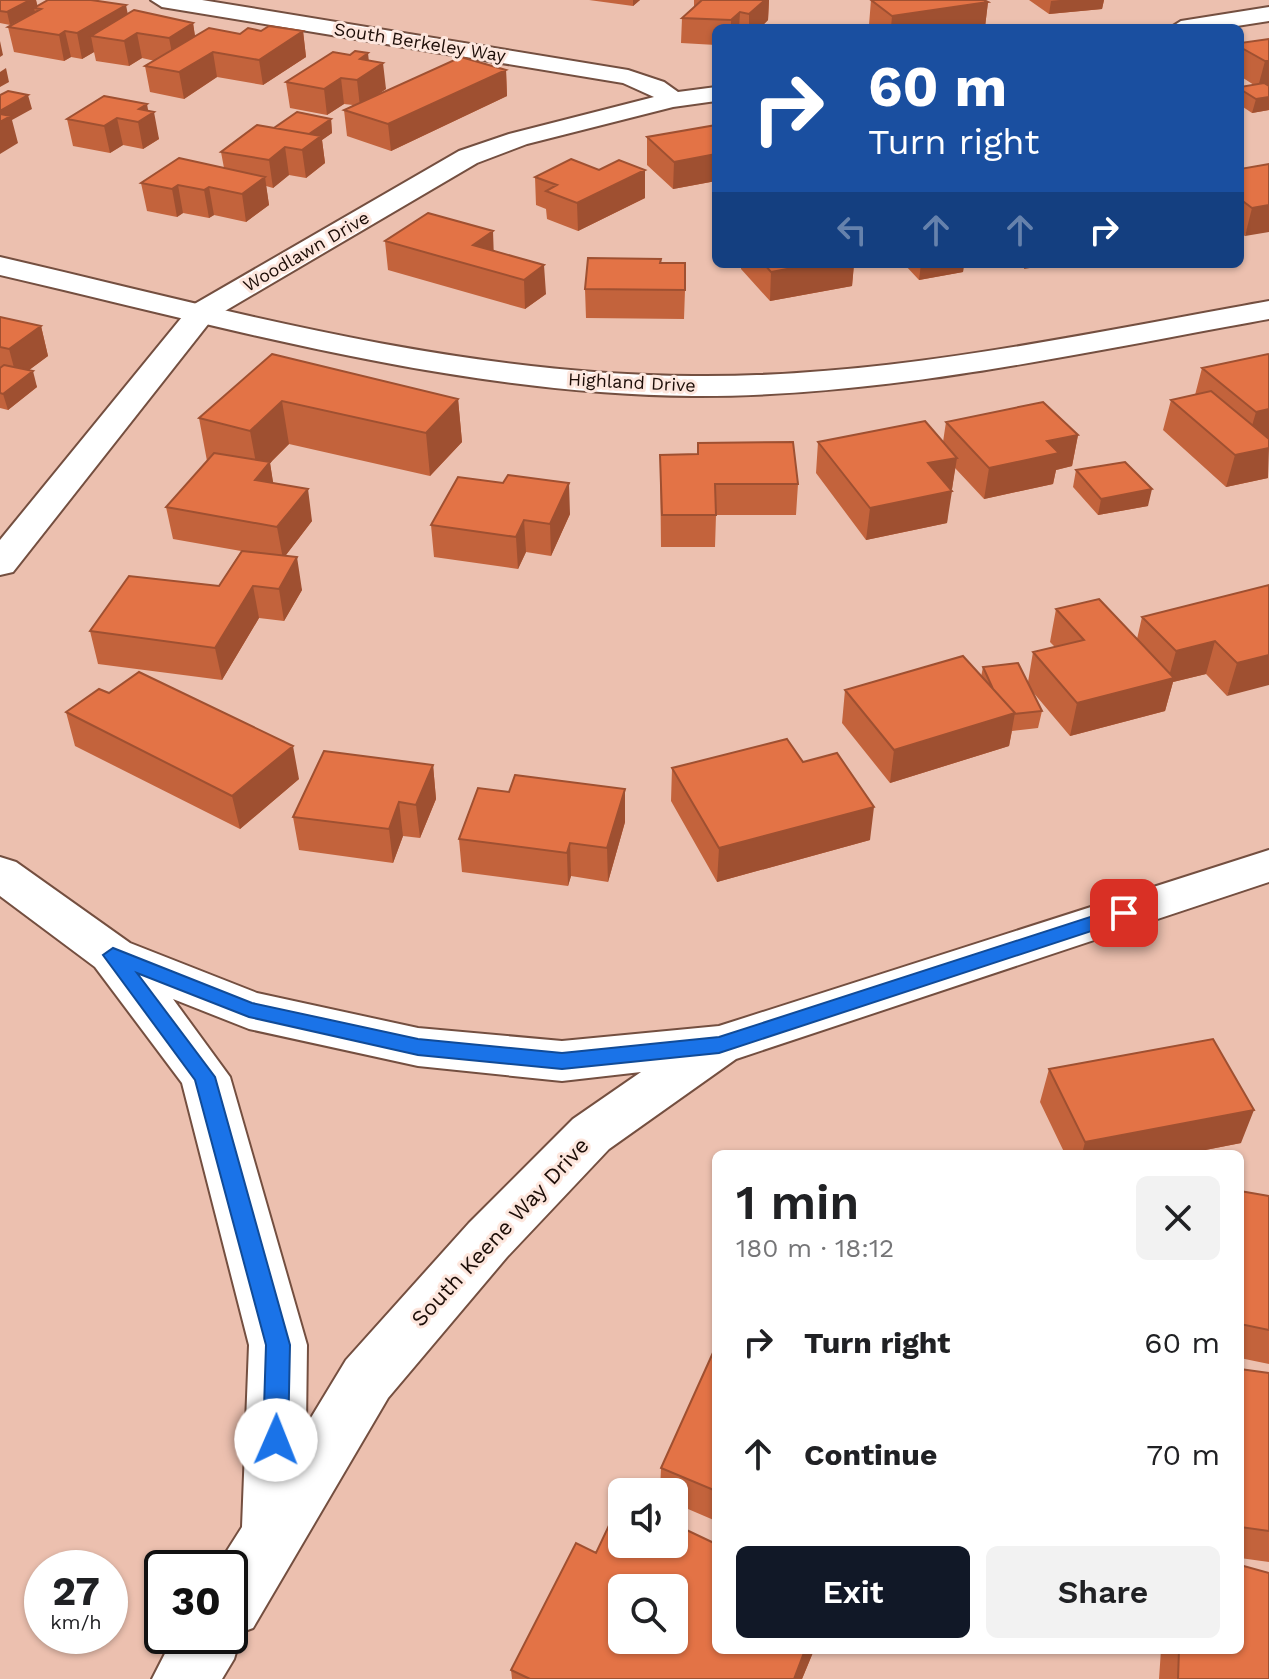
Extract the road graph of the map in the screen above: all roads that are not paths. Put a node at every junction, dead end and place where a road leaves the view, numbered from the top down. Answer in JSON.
{"nodes":[{"id":1,"x":162,"y":0,"type":"edge"},
{"id":2,"x":1269,"y":14,"type":"edge"},
{"id":3,"x":1206,"y":24,"type":"edge"},
{"id":4,"x":712,"y":95,"type":"edge"},
{"id":5,"x":673,"y":100,"type":"junction"},
{"id":6,"x":0,"y":266,"type":"edge"},
{"id":7,"x":1269,"y":310,"type":"edge"},
{"id":8,"x":202,"y":312,"type":"junction"},
{"id":9,"x":0,"y":564,"type":"edge"},
{"id":10,"x":1269,"y":866,"type":"edge"},
{"id":11,"x":0,"y":873,"type":"edge"},
{"id":12,"x":113,"y":955,"type":"junction"},
{"id":13,"x":719,"y":1045,"type":"junction"},
{"id":14,"x":273,"y":1534,"type":"junction"},
{"id":15,"x":248,"y":1575,"type":"edge"},
{"id":16,"x":200,"y":1654,"type":"edge"},
{"id":17,"x":185,"y":1679,"type":"edge"}],
"edges":[{"from":1,"to":5,"type":"street","name":"South Berkeley Way"},
{"from":2,"to":3,"type":"street"},
{"from":4,"to":5,"type":"street","name":"Woodlawn Drive"},
{"from":5,"to":8,"type":"street","name":"Woodlawn Drive"},
{"from":6,"to":8,"type":"street","name":"Highland Drive"},
{"from":7,"to":8,"type":"street","name":"Highland Drive"},
{"from":8,"to":9,"type":"street","name":"Woodlawn Drive"},
{"from":10,"to":13,"type":"street"},
{"from":11,"to":12,"type":"street"},
{"from":12,"to":13,"type":"street"},
{"from":12,"to":14,"type":"street"},
{"from":13,"to":14,"type":"street","name":"South Keene Way Drive"},
{"from":14,"to":15,"type":"street","name":"South Keene Way Drive"},
{"from":16,"to":17,"type":"street"}]}
